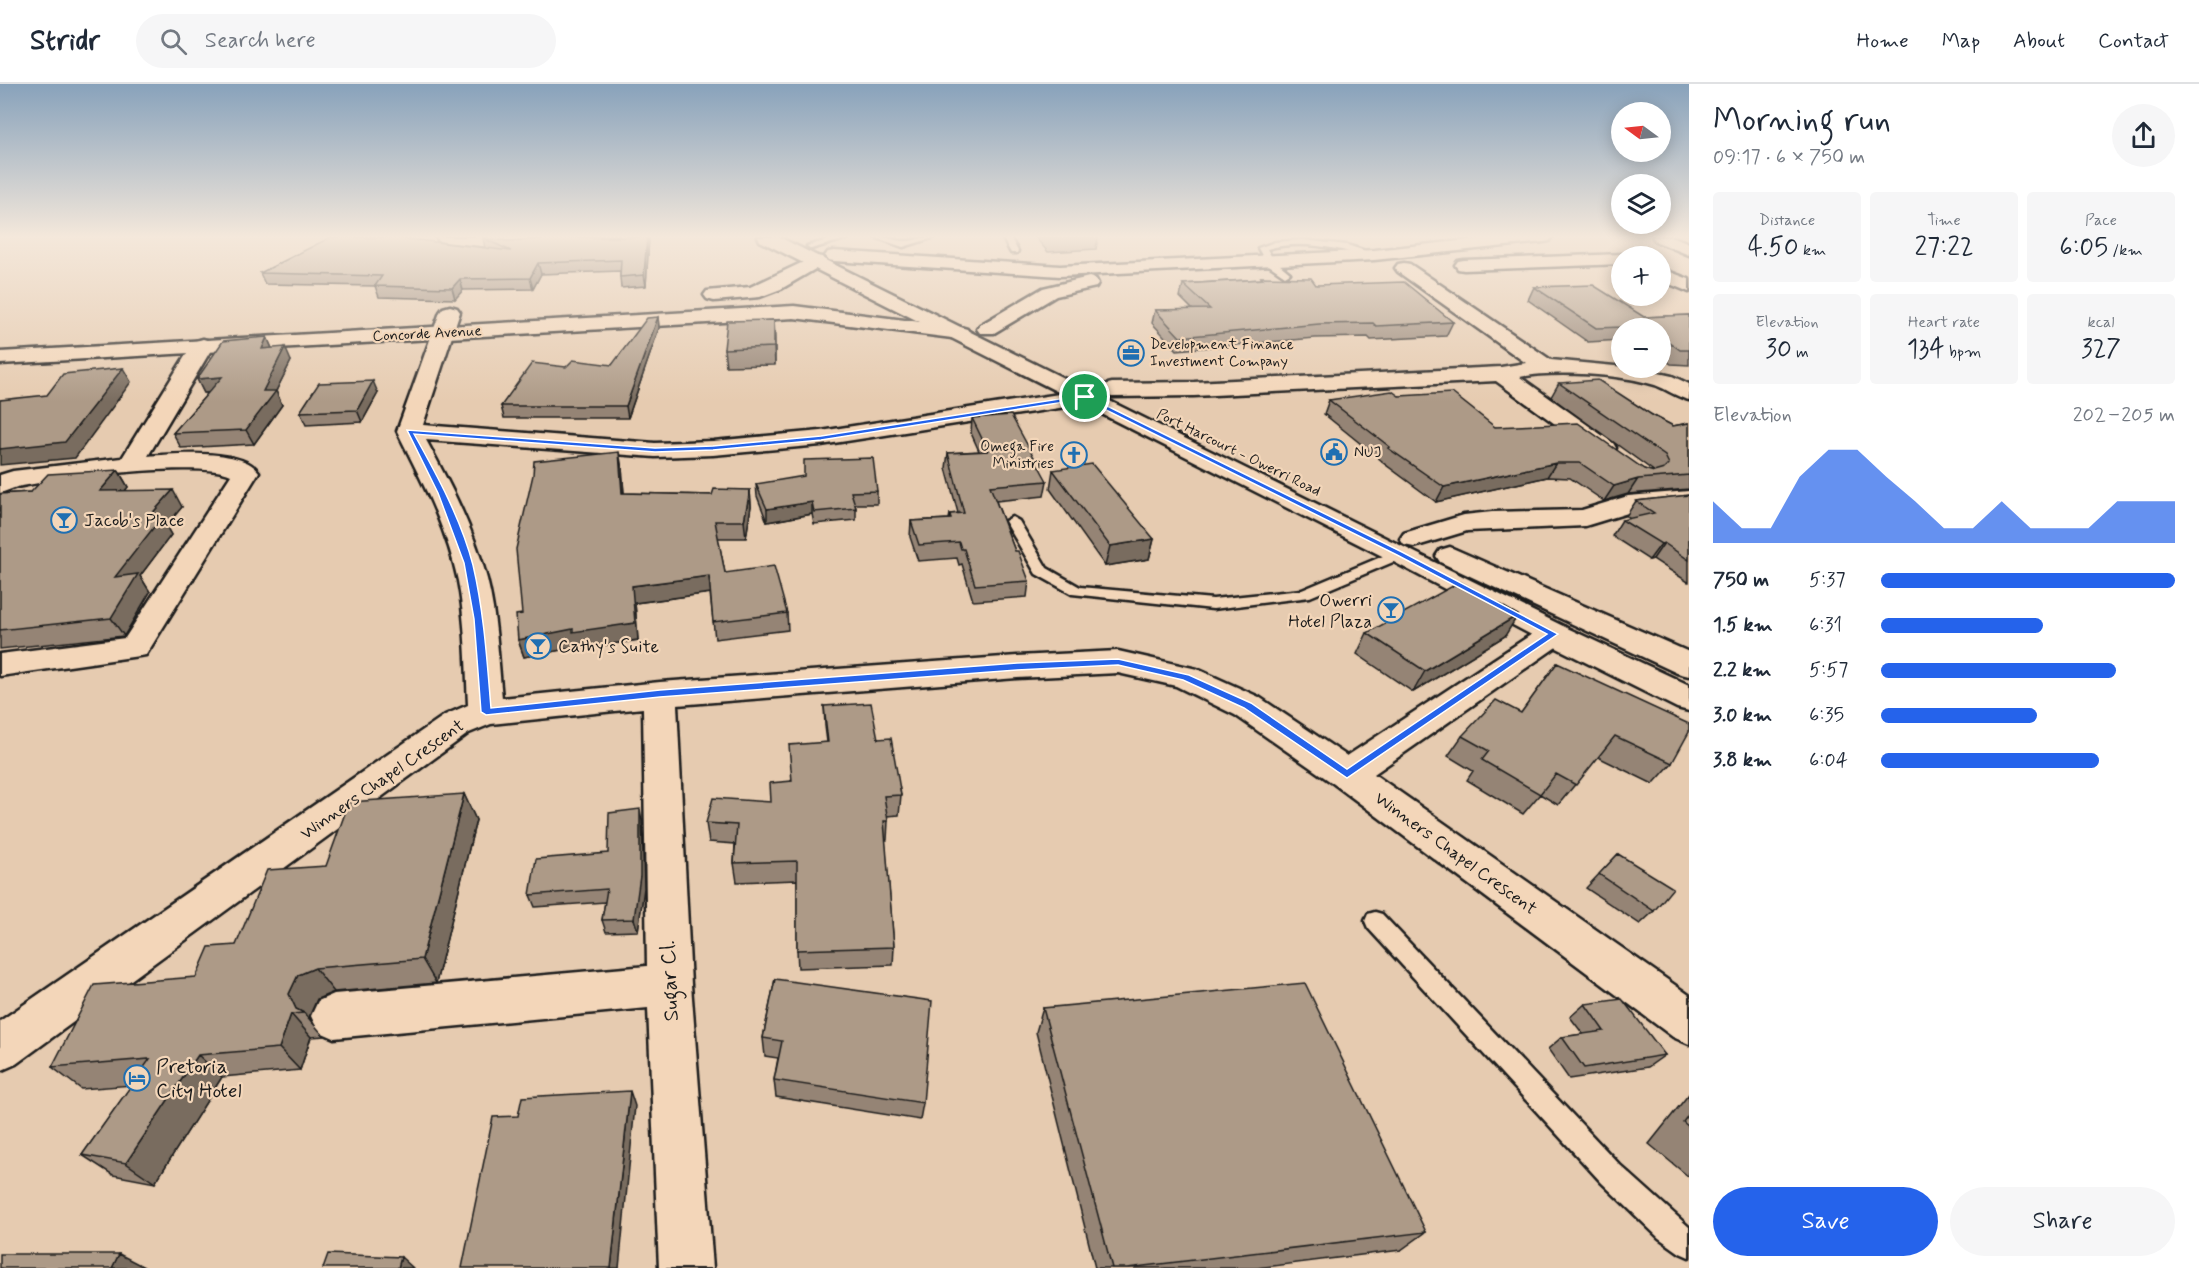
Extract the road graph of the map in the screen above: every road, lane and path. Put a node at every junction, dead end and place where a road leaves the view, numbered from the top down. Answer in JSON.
{"nodes":[{"id":1,"x":755,"y":292,"type":"edge"},
{"id":2,"x":888,"y":292,"type":"edge"},
{"id":3,"x":905,"y":292,"type":"edge"},
{"id":4,"x":1050,"y":292,"type":"edge"},
{"id":5,"x":1439,"y":292,"type":"edge"},
{"id":6,"x":695,"y":297,"type":"dead end"},
{"id":7,"x":449,"y":317,"type":"junction"},
{"id":8,"x":987,"y":329,"type":"junction"},
{"id":9,"x":142,"y":330,"type":"dead end"},
{"id":10,"x":206,"y":333,"type":"junction"},
{"id":11,"x":960,"y":333,"type":"junction"},
{"id":12,"x":0,"y":339,"type":"edge"},
{"id":13,"x":0,"y":358,"type":"edge"},
{"id":14,"x":1545,"y":366,"type":"junction"},
{"id":15,"x":1501,"y":374,"type":"junction"},
{"id":16,"x":1112,"y":390,"type":"junction"},
{"id":17,"x":1689,"y":393,"type":"edge"},
{"id":18,"x":1085,"y":397,"type":"junction"},
{"id":19,"x":410,"y":431,"type":"junction"},
{"id":20,"x":131,"y":464,"type":"junction"},
{"id":21,"x":1625,"y":464,"type":"edge"},
{"id":22,"x":0,"y":485,"type":"edge"},
{"id":23,"x":1689,"y":499,"type":"edge"},
{"id":24,"x":1012,"y":521,"type":"dead end"},
{"id":25,"x":1407,"y":546,"type":"junction"},
{"id":26,"x":1554,"y":634,"type":"junction"},
{"id":27,"x":0,"y":664,"type":"edge"},
{"id":28,"x":1689,"y":665,"type":"edge"},
{"id":29,"x":660,"y":694,"type":"junction"},
{"id":30,"x":1689,"y":699,"type":"edge"},
{"id":31,"x":486,"y":712,"type":"junction"},
{"id":32,"x":1347,"y":774,"type":"junction"},
{"id":33,"x":1375,"y":921,"type":"dead end"},
{"id":34,"x":669,"y":985,"type":"junction"},
{"id":35,"x":334,"y":1016,"type":"dead end"},
{"id":36,"x":1689,"y":1022,"type":"edge"},
{"id":37,"x":0,"y":1048,"type":"edge"},
{"id":38,"x":1689,"y":1244,"type":"edge"},
{"id":39,"x":686,"y":1268,"type":"edge"}],
"edges":[{"from":1,"to":6,"type":"street"},
{"from":2,"to":11,"type":"street","name":"Port Harcourt - Owerri Road"},
{"from":3,"to":8,"type":"street","name":"Port Harcourt - Owerri Road"},
{"from":4,"to":8,"type":"street"},
{"from":5,"to":14,"type":"street"},
{"from":7,"to":10,"type":"street","name":"Concorde Avenue"},
{"from":7,"to":11,"type":"street","name":"Concorde Avenue"},
{"from":7,"to":19,"type":"street"},
{"from":8,"to":16,"type":"street","name":"Port Harcourt - Owerri Road"},
{"from":9,"to":12,"type":"street"},
{"from":10,"to":13,"type":"street","name":"Concorde Avenue"},
{"from":10,"to":20,"type":"street"},
{"from":11,"to":18,"type":"street","name":"Port Harcourt - Owerri Road"},
{"from":14,"to":15,"type":"street"},
{"from":14,"to":17,"type":"street"},
{"from":15,"to":16,"type":"street"},
{"from":15,"to":21,"type":"street"},
{"from":16,"to":18,"type":"street"},
{"from":16,"to":25,"type":"street","name":"Port Harcourt - Owerri Road"},
{"from":18,"to":19,"type":"street"},
{"from":18,"to":25,"type":"street","name":"Port Harcourt - Owerri Road"},
{"from":19,"to":31,"type":"street"},
{"from":20,"to":22,"type":"street"},
{"from":20,"to":27,"type":"street"},
{"from":23,"to":25,"type":"street"},
{"from":24,"to":25,"type":"lane"},
{"from":25,"to":26,"type":"street","name":"Port Harcourt - Owerri Road"},
{"from":25,"to":28,"type":"street","name":"Port Harcourt - Owerri Road"},
{"from":26,"to":30,"type":"street","name":"Port Harcourt - Owerri Road"},
{"from":26,"to":32,"type":"street"},
{"from":29,"to":31,"type":"street","name":"Winners Chapel Crescent"},
{"from":29,"to":32,"type":"street","name":"Winners Chapel Crescent"},
{"from":29,"to":34,"type":"street","name":"Sugar Cl."},
{"from":31,"to":37,"type":"street","name":"Winners Chapel Crescent"},
{"from":32,"to":36,"type":"street","name":"Winners Chapel Crescent"},
{"from":33,"to":38,"type":"lane"},
{"from":34,"to":35,"type":"street"},
{"from":34,"to":39,"type":"street","name":"Sugar Cl."}]}
